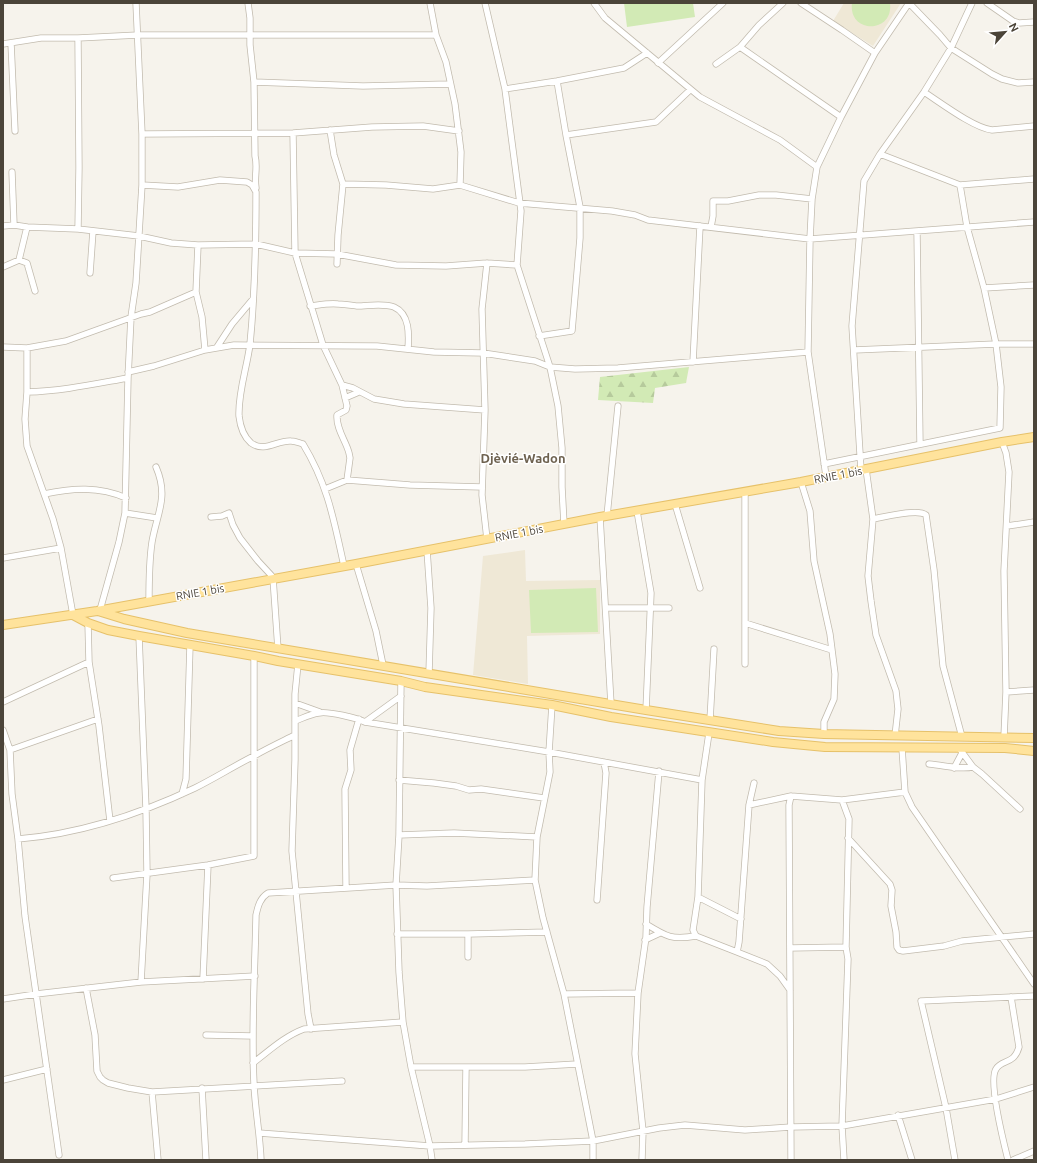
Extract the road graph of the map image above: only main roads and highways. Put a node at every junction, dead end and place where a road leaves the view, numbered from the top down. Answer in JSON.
{"nodes":[{"id":1,"x":1034,"y":437,"type":"edge"},
{"id":2,"x":98,"y":610,"type":"junction"},
{"id":3,"x":72,"y":615,"type":"junction"},
{"id":4,"x":3,"y":625,"type":"edge"},
{"id":5,"x":1034,"y":738,"type":"edge"},
{"id":6,"x":1034,"y":751,"type":"edge"}],
"edges":[{"from":1,"to":2,"type":"main road","name":"RNIE 1 bis"},
{"from":2,"to":3,"type":"main road","name":"RNIE 1 bis"},
{"from":2,"to":5,"type":"main road"},
{"from":3,"to":4,"type":"main road","name":"RNIE 1 bis"},
{"from":3,"to":6,"type":"main road"}]}
